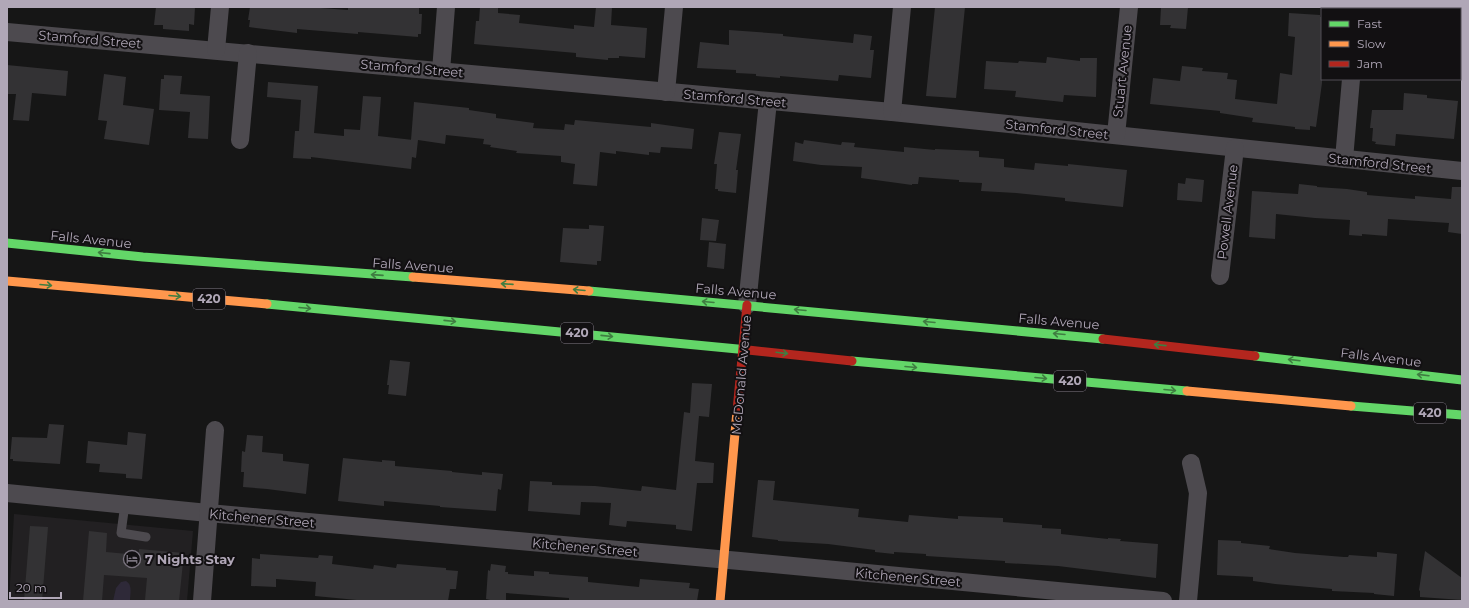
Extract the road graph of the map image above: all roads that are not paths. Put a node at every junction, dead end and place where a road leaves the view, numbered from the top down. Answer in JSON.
{"nodes":[{"id":1,"x":220,"y":7,"type":"edge"},
{"id":2,"x":446,"y":7,"type":"edge"},
{"id":3,"x":674,"y":7,"type":"edge"},
{"id":4,"x":902,"y":7,"type":"edge"},
{"id":5,"x":1129,"y":7,"type":"edge"},
{"id":6,"x":7,"y":32,"type":"edge"},
{"id":7,"x":216,"y":50,"type":"junction"},
{"id":8,"x":248,"y":53,"type":"junction"},
{"id":9,"x":441,"y":71,"type":"junction"},
{"id":10,"x":1351,"y":80,"type":"edge"},
{"id":11,"x":666,"y":92,"type":"junction"},
{"id":12,"x":768,"y":101,"type":"junction"},
{"id":13,"x":892,"y":112,"type":"junction"},
{"id":14,"x":1116,"y":135,"type":"junction"},
{"id":15,"x":240,"y":140,"type":"dead end"},
{"id":16,"x":1235,"y":148,"type":"junction"},
{"id":17,"x":1344,"y":160,"type":"junction"},
{"id":18,"x":1462,"y":171,"type":"edge"},
{"id":19,"x":7,"y":243,"type":"edge"},
{"id":20,"x":151,"y":267,"type":"dead end"},
{"id":21,"x":278,"y":268,"type":"junction"},
{"id":22,"x":1220,"y":276,"type":"dead end"},
{"id":23,"x":7,"y":281,"type":"edge"},
{"id":24,"x":747,"y":305,"type":"junction"},
{"id":25,"x":743,"y":349,"type":"junction"},
{"id":26,"x":1462,"y":380,"type":"edge"},
{"id":27,"x":1397,"y":410,"type":"junction"},
{"id":28,"x":1462,"y":415,"type":"edge"},
{"id":29,"x":1462,"y":423,"type":"edge"},
{"id":30,"x":215,"y":430,"type":"dead end"},
{"id":31,"x":1191,"y":463,"type":"dead end"},
{"id":32,"x":7,"y":493,"type":"edge"},
{"id":33,"x":125,"y":504,"type":"junction"},
{"id":34,"x":208,"y":513,"type":"junction"},
{"id":35,"x":146,"y":537,"type":"dead end"},
{"id":36,"x":724,"y":559,"type":"junction"},
{"id":37,"x":202,"y":601,"type":"edge"},
{"id":38,"x":720,"y":601,"type":"edge"},
{"id":39,"x":1163,"y":601,"type":"edge"},
{"id":40,"x":1188,"y":601,"type":"edge"}],
"edges":[{"from":1,"to":7,"type":"street"},
{"from":2,"to":9,"type":"street"},
{"from":3,"to":11,"type":"street"},
{"from":4,"to":13,"type":"street"},
{"from":5,"to":14,"type":"street","name":"Stuart Avenue"},
{"from":6,"to":7,"type":"street","name":"Stamford Street"},
{"from":7,"to":8,"type":"street","name":"Stamford Street"},
{"from":8,"to":9,"type":"street","name":"Stamford Street"},
{"from":8,"to":15,"type":"street"},
{"from":9,"to":11,"type":"street","name":"Stamford Street"},
{"from":10,"to":17,"type":"street"},
{"from":11,"to":12,"type":"street","name":"Stamford Street"},
{"from":12,"to":13,"type":"street","name":"Stamford Street"},
{"from":12,"to":24,"type":"street","name":"McDonald Avenue"},
{"from":13,"to":14,"type":"street","name":"Stamford Street"},
{"from":14,"to":16,"type":"street","name":"Stamford Street"},
{"from":16,"to":17,"type":"street","name":"Stamford Street"},
{"from":16,"to":22,"type":"street","name":"Powell Avenue"},
{"from":17,"to":18,"type":"street","name":"Stamford Street"},
{"from":21,"to":19,"type":"main road","name":"Falls Avenue","one_way":true},
{"from":20,"to":21,"type":"main road"},
{"from":24,"to":21,"type":"main road","name":"Falls Avenue","one_way":true},
{"from":23,"to":25,"type":"main road","number":"420","one_way":true},
{"from":24,"to":25,"type":"main road","name":"McDonald Avenue"},
{"from":26,"to":24,"type":"main road","name":"Falls Avenue","one_way":true},
{"from":25,"to":27,"type":"main road","number":"420","one_way":true},
{"from":25,"to":36,"type":"main road","name":"McDonald Avenue"},
{"from":27,"to":28,"type":"main road","number":"420"},
{"from":27,"to":29,"type":"main road"},
{"from":30,"to":34,"type":"street"},
{"from":31,"to":40,"type":"street"},
{"from":32,"to":33,"type":"street","name":"Kitchener Street"},
{"from":33,"to":34,"type":"street","name":"Kitchener Street"},
{"from":33,"to":35,"type":"lane"},
{"from":34,"to":36,"type":"street","name":"Kitchener Street"},
{"from":34,"to":37,"type":"street"},
{"from":36,"to":38,"type":"main road","name":"McDonald Avenue"},
{"from":36,"to":39,"type":"street","name":"Kitchener Street"}]}
